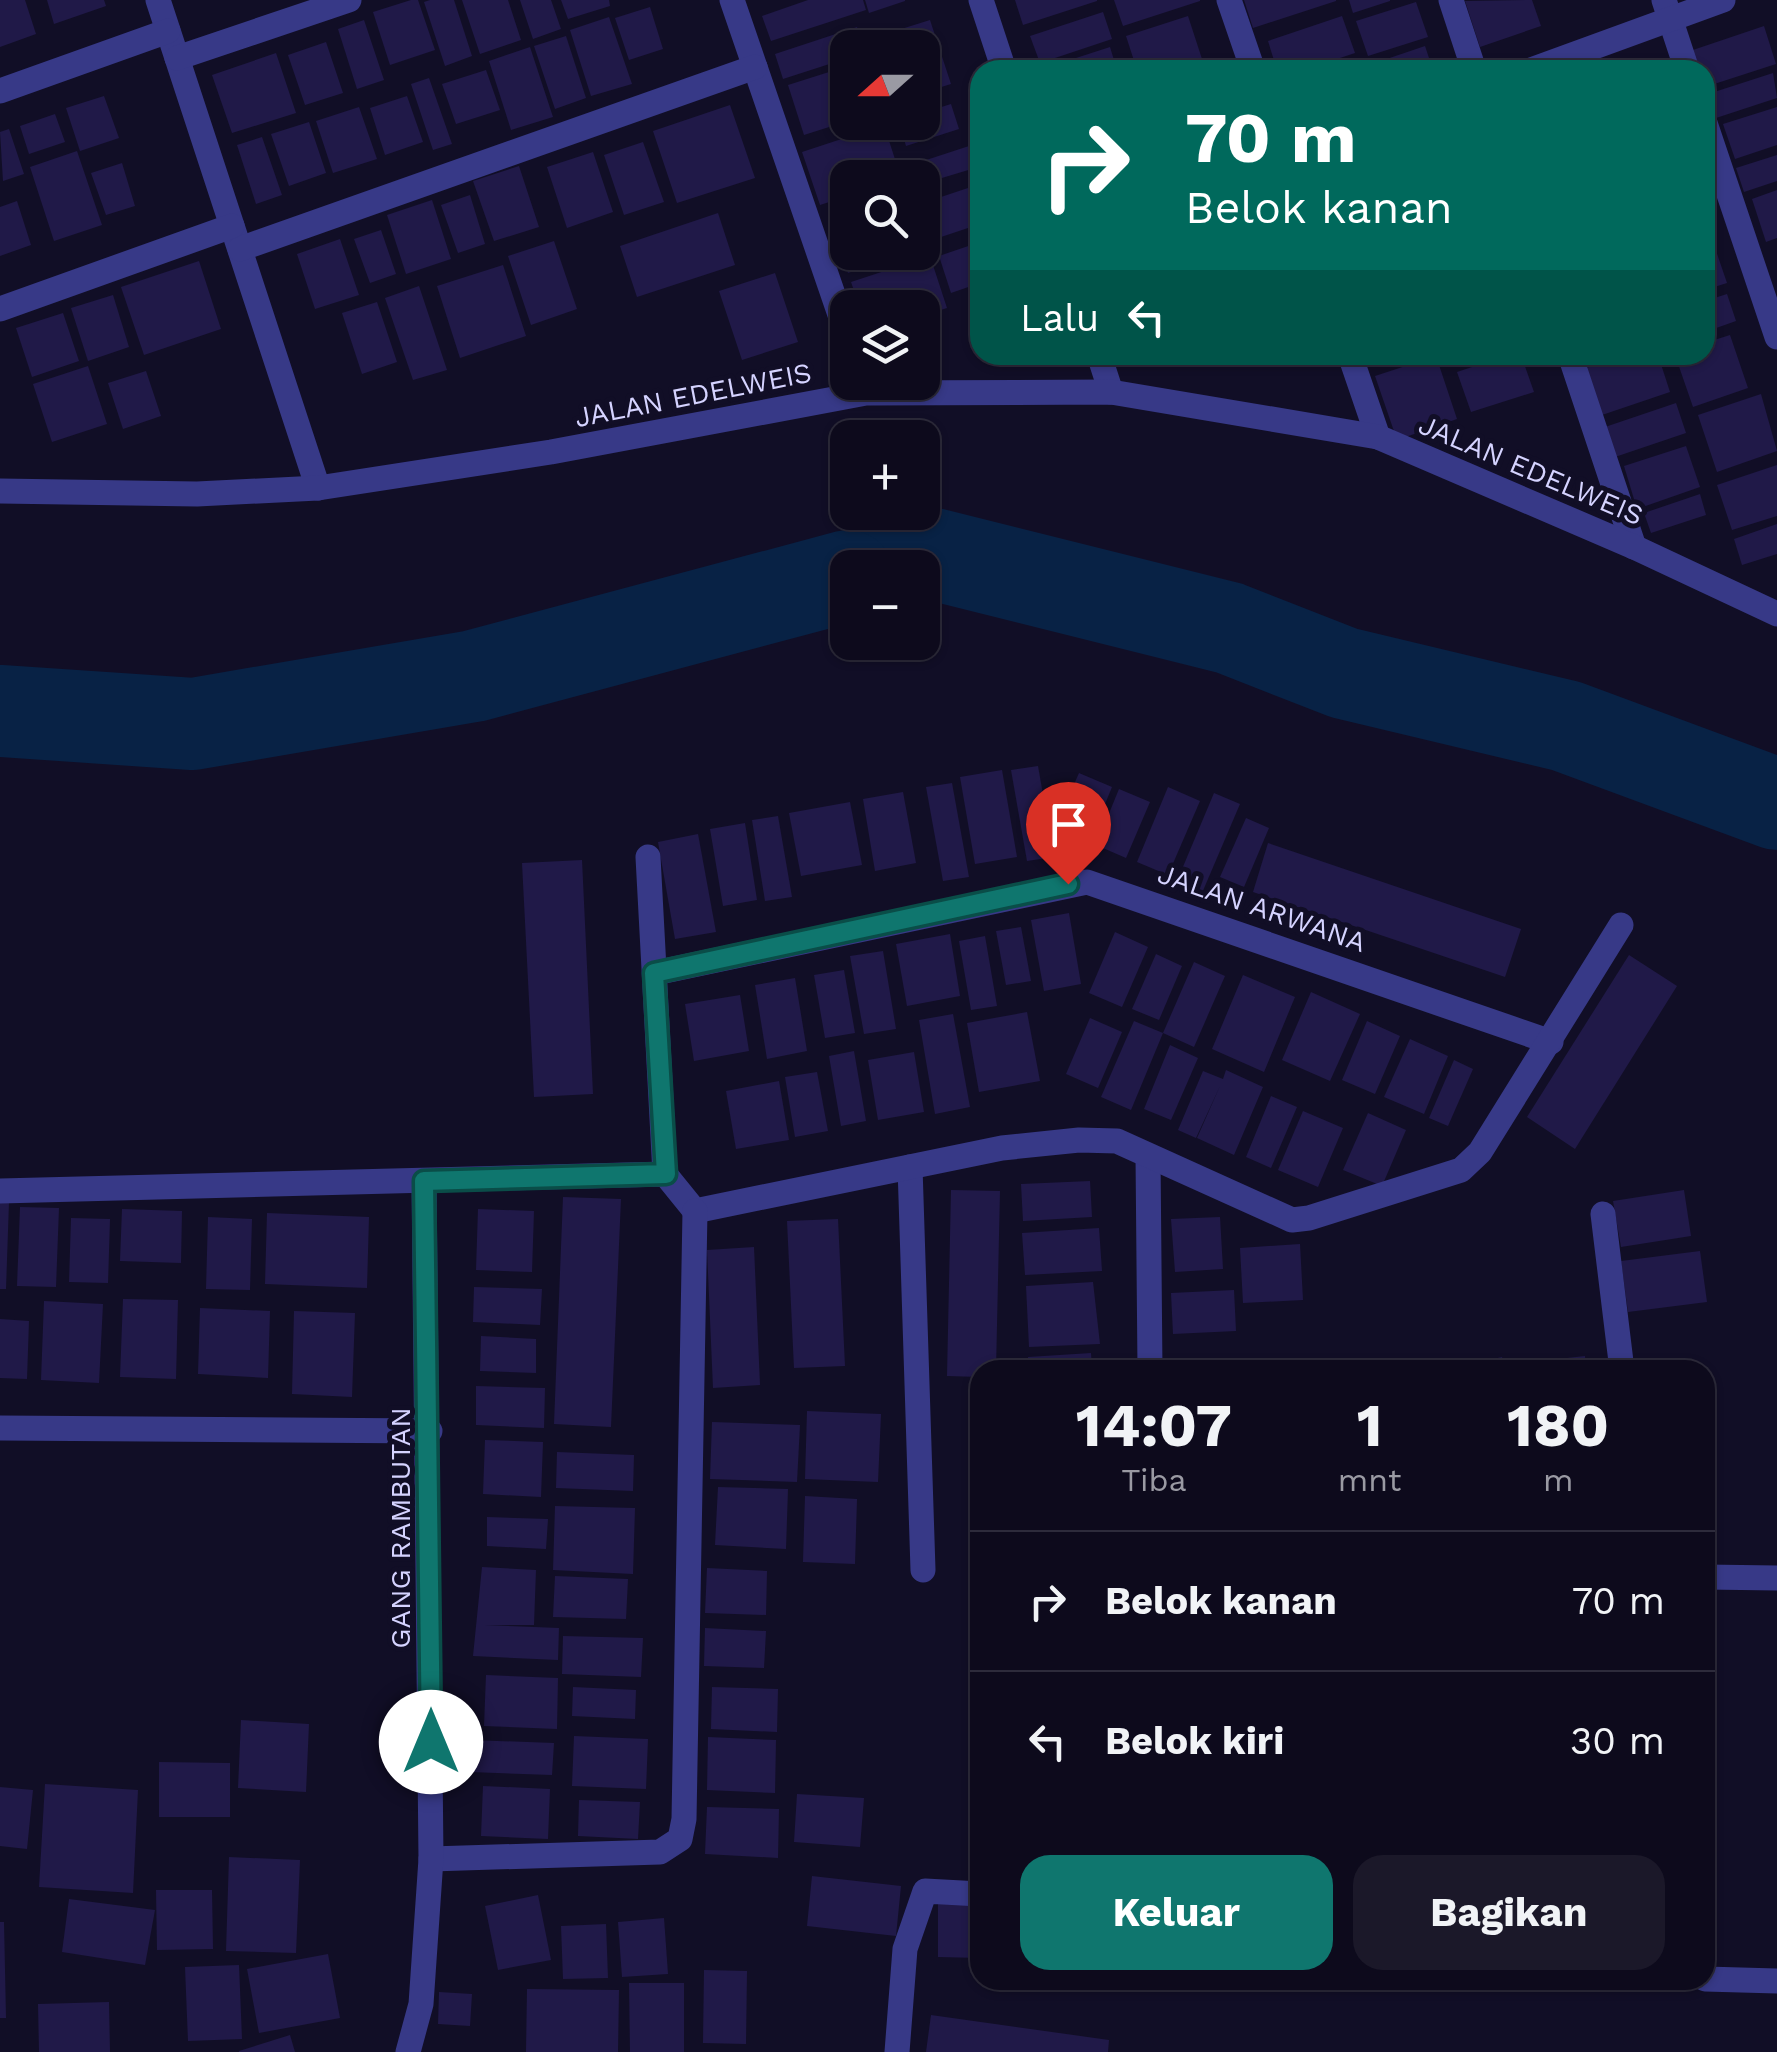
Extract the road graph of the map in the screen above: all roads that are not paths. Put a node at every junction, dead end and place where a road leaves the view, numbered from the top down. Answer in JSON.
{"nodes":[{"id":1,"x":158,"y":0,"type":"edge"},
{"id":2,"x":349,"y":0,"type":"edge"},
{"id":3,"x":732,"y":0,"type":"edge"},
{"id":4,"x":981,"y":0,"type":"edge"},
{"id":5,"x":1229,"y":0,"type":"edge"},
{"id":6,"x":1450,"y":0,"type":"edge"},
{"id":7,"x":1723,"y":0,"type":"edge"},
{"id":8,"x":1667,"y":10,"type":"edge"},
{"id":9,"x":168,"y":31,"type":"junction"},
{"id":10,"x":177,"y":58,"type":"junction"},
{"id":11,"x":1001,"y":60,"type":"edge"},
{"id":12,"x":1250,"y":60,"type":"edge"},
{"id":13,"x":1471,"y":60,"type":"edge"},
{"id":14,"x":1553,"y":60,"type":"edge"},
{"id":15,"x":1684,"y":60,"type":"edge"},
{"id":16,"x":755,"y":67,"type":"junction"},
{"id":17,"x":0,"y":91,"type":"edge"},
{"id":18,"x":1715,"y":153,"type":"edge"},
{"id":19,"x":236,"y":238,"type":"junction"},
{"id":20,"x":832,"y":290,"type":"edge"},
{"id":21,"x":0,"y":309,"type":"edge"},
{"id":22,"x":1777,"y":337,"type":"edge"},
{"id":23,"x":1102,"y":365,"type":"edge"},
{"id":24,"x":1353,"y":365,"type":"edge"},
{"id":25,"x":1573,"y":365,"type":"edge"},
{"id":26,"x":940,"y":389,"type":"edge"},
{"id":27,"x":1111,"y":392,"type":"junction"},
{"id":28,"x":830,"y":395,"type":"edge"},
{"id":29,"x":1378,"y":437,"type":"junction"},
{"id":30,"x":318,"y":488,"type":"junction"},
{"id":31,"x":0,"y":490,"type":"edge"},
{"id":32,"x":1634,"y":547,"type":"junction"},
{"id":33,"x":1777,"y":614,"type":"edge"},
{"id":34,"x":648,"y":857,"type":"dead end"},
{"id":35,"x":1621,"y":925,"type":"dead end"},
{"id":36,"x":654,"y":973,"type":"junction"},
{"id":37,"x":1551,"y":1042,"type":"junction"},
{"id":38,"x":1148,"y":1156,"type":"junction"},
{"id":39,"x":910,"y":1167,"type":"junction"},
{"id":40,"x":666,"y":1174,"type":"junction"},
{"id":41,"x":424,"y":1181,"type":"junction"},
{"id":42,"x":0,"y":1191,"type":"edge"},
{"id":43,"x":695,"y":1211,"type":"junction"},
{"id":44,"x":1602,"y":1214,"type":"dead end"},
{"id":45,"x":1150,"y":1360,"type":"edge"},
{"id":46,"x":1621,"y":1360,"type":"edge"},
{"id":47,"x":0,"y":1428,"type":"edge"},
{"id":48,"x":430,"y":1431,"type":"junction"},
{"id":49,"x":923,"y":1570,"type":"dead end"},
{"id":50,"x":1715,"y":1578,"type":"edge"},
{"id":51,"x":1777,"y":1578,"type":"edge"},
{"id":52,"x":432,"y":1859,"type":"junction"},
{"id":53,"x":970,"y":1893,"type":"edge"},
{"id":54,"x":1715,"y":1979,"type":"edge"},
{"id":55,"x":1777,"y":1982,"type":"edge"},
{"id":56,"x":408,"y":2052,"type":"edge"},
{"id":57,"x":897,"y":2052,"type":"edge"}],
"edges":[{"from":1,"to":9,"type":"street"},
{"from":2,"to":10,"type":"street"},
{"from":3,"to":16,"type":"street"},
{"from":4,"to":11,"type":"street"},
{"from":5,"to":12,"type":"street"},
{"from":6,"to":13,"type":"street"},
{"from":7,"to":8,"type":"street"},
{"from":8,"to":14,"type":"street"},
{"from":8,"to":15,"type":"street"},
{"from":9,"to":10,"type":"street"},
{"from":9,"to":17,"type":"street"},
{"from":10,"to":19,"type":"street"},
{"from":16,"to":19,"type":"street"},
{"from":16,"to":20,"type":"street"},
{"from":18,"to":22,"type":"street"},
{"from":19,"to":21,"type":"street"},
{"from":19,"to":30,"type":"street"},
{"from":23,"to":27,"type":"street"},
{"from":24,"to":29,"type":"street"},
{"from":25,"to":32,"type":"street"},
{"from":26,"to":27,"type":"street","name":"JALAN EDELWEIS"},
{"from":27,"to":29,"type":"street","name":"JALAN EDELWEIS"},
{"from":28,"to":30,"type":"street","name":"JALAN EDELWEIS"},
{"from":29,"to":32,"type":"street","name":"JALAN EDELWEIS"},
{"from":30,"to":31,"type":"street","name":"JALAN EDELWEIS"},
{"from":32,"to":33,"type":"street","name":"JALAN EDELWEIS"},
{"from":34,"to":36,"type":"street"},
{"from":35,"to":37,"type":"street"},
{"from":36,"to":37,"type":"street","name":"JALAN ARWANA"},
{"from":36,"to":40,"type":"street"},
{"from":37,"to":38,"type":"street"},
{"from":38,"to":39,"type":"street"},
{"from":38,"to":45,"type":"street"},
{"from":39,"to":43,"type":"street"},
{"from":39,"to":49,"type":"street"},
{"from":40,"to":41,"type":"street"},
{"from":40,"to":43,"type":"street"},
{"from":41,"to":42,"type":"street"},
{"from":41,"to":48,"type":"street","name":"GANG RAMBUTAN"},
{"from":43,"to":52,"type":"street"},
{"from":44,"to":46,"type":"street"},
{"from":47,"to":48,"type":"street"},
{"from":48,"to":52,"type":"street","name":"GANG RAMBUTAN"},
{"from":50,"to":51,"type":"street"},
{"from":52,"to":56,"type":"street","name":"GANG RAMBUTAN"},
{"from":53,"to":57,"type":"street"},
{"from":54,"to":55,"type":"street"}]}
